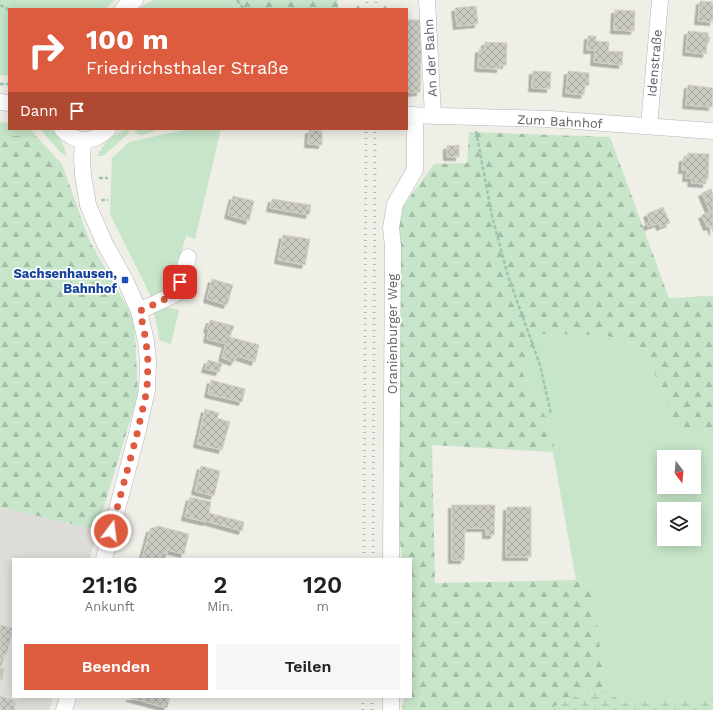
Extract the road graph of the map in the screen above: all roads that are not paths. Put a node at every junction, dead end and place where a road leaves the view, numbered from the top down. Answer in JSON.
{"nodes":[{"id":1,"x":134,"y":0,"type":"edge"},
{"id":2,"x":427,"y":0,"type":"edge"},
{"id":3,"x":660,"y":0,"type":"edge"},
{"id":4,"x":124,"y":8,"type":"edge"},
{"id":5,"x":411,"y":115,"type":"edge"},
{"id":6,"x":433,"y":116,"type":"junction"},
{"id":7,"x":649,"y":126,"type":"junction"},
{"id":8,"x":63,"y":130,"type":"edge"},
{"id":9,"x":107,"y":130,"type":"edge"},
{"id":10,"x":713,"y":131,"type":"edge"},
{"id":11,"x":83,"y":140,"type":"junction"},
{"id":12,"x":188,"y":257,"type":"dead end"},
{"id":13,"x":140,"y":311,"type":"junction"},
{"id":14,"x":104,"y":558,"type":"edge"},
{"id":15,"x":391,"y":558,"type":"edge"},
{"id":16,"x":68,"y":698,"type":"edge"},
{"id":17,"x":391,"y":698,"type":"edge"},
{"id":18,"x":64,"y":710,"type":"edge"},
{"id":19,"x":391,"y":710,"type":"edge"}],
"edges":[{"from":1,"to":4,"type":"street"},
{"from":2,"to":6,"type":"street","name":"An der Bahn"},
{"from":3,"to":7,"type":"street","name":"Idenstraße"},
{"from":5,"to":6,"type":"street","name":"Zum Bahnhof"},
{"from":5,"to":15,"type":"street","name":"Oranienburger Weg"},
{"from":6,"to":7,"type":"street","name":"Zum Bahnhof"},
{"from":7,"to":10,"type":"street","name":"Zum Bahnhof"},
{"from":8,"to":11,"type":"street"},
{"from":9,"to":11,"type":"street"},
{"from":11,"to":13,"type":"street"},
{"from":12,"to":13,"type":"street"},
{"from":13,"to":14,"type":"street"},
{"from":16,"to":18,"type":"street"},
{"from":17,"to":19,"type":"street"}]}
